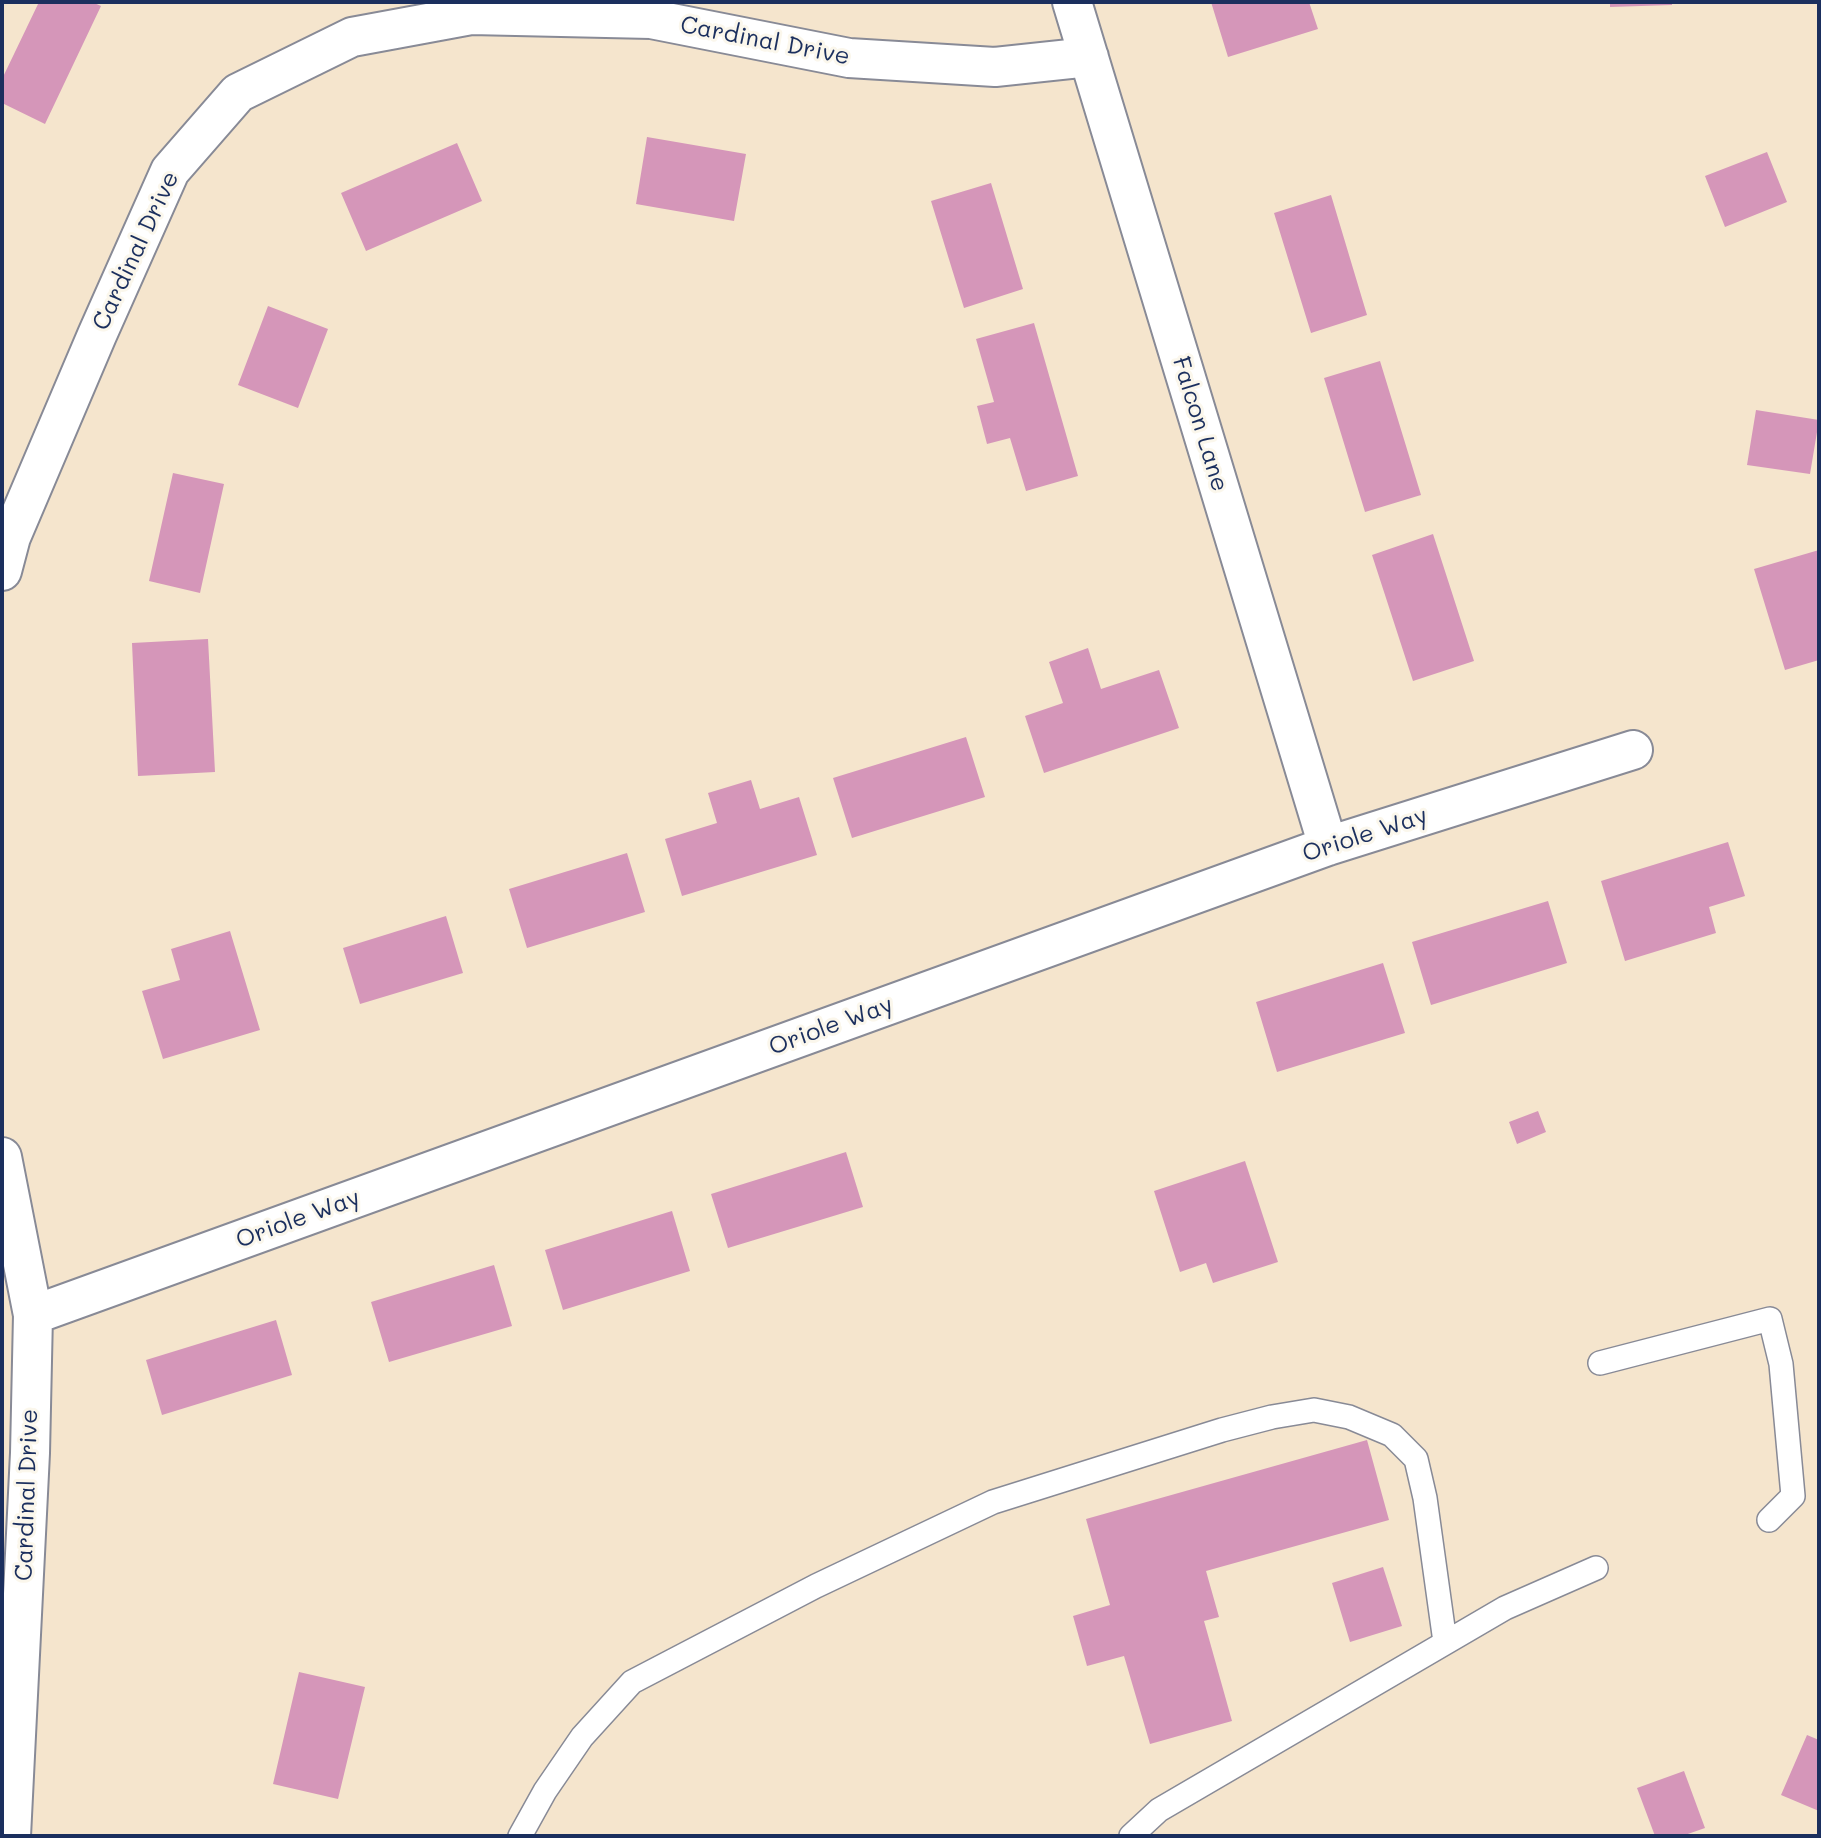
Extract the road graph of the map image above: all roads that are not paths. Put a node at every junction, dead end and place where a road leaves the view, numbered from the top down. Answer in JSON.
{"nodes":[{"id":1,"x":1072,"y":2,"type":"edge"},
{"id":2,"x":1089,"y":57,"type":"junction"},
{"id":3,"x":2,"y":571,"type":"edge"},
{"id":4,"x":1633,"y":750,"type":"dead end"},
{"id":5,"x":1328,"y":846,"type":"junction"},
{"id":6,"x":2,"y":1157,"type":"edge"},
{"id":7,"x":33,"y":1315,"type":"junction"},
{"id":8,"x":1600,"y":1363,"type":"dead end"},
{"id":9,"x":1769,"y":1520,"type":"dead end"},
{"id":10,"x":1596,"y":1567,"type":"dead end"},
{"id":11,"x":1445,"y":1642,"type":"junction"},
{"id":12,"x":11,"y":1836,"type":"edge"},
{"id":13,"x":520,"y":1836,"type":"edge"},
{"id":14,"x":1131,"y":1836,"type":"edge"}],
"edges":[{"from":1,"to":2,"type":"street","name":"Falcon Lane"},
{"from":2,"to":3,"type":"street","name":"Cardinal Drive"},
{"from":2,"to":5,"type":"street","name":"Falcon Lane"},
{"from":4,"to":5,"type":"street","name":"Oriole Way"},
{"from":5,"to":7,"type":"street","name":"Oriole Way"},
{"from":6,"to":7,"type":"street","name":"Cardinal Drive"},
{"from":7,"to":12,"type":"street","name":"Cardinal Drive"},
{"from":8,"to":9,"type":"lane"},
{"from":10,"to":11,"type":"lane"},
{"from":11,"to":13,"type":"lane"},
{"from":11,"to":14,"type":"lane"}]}
